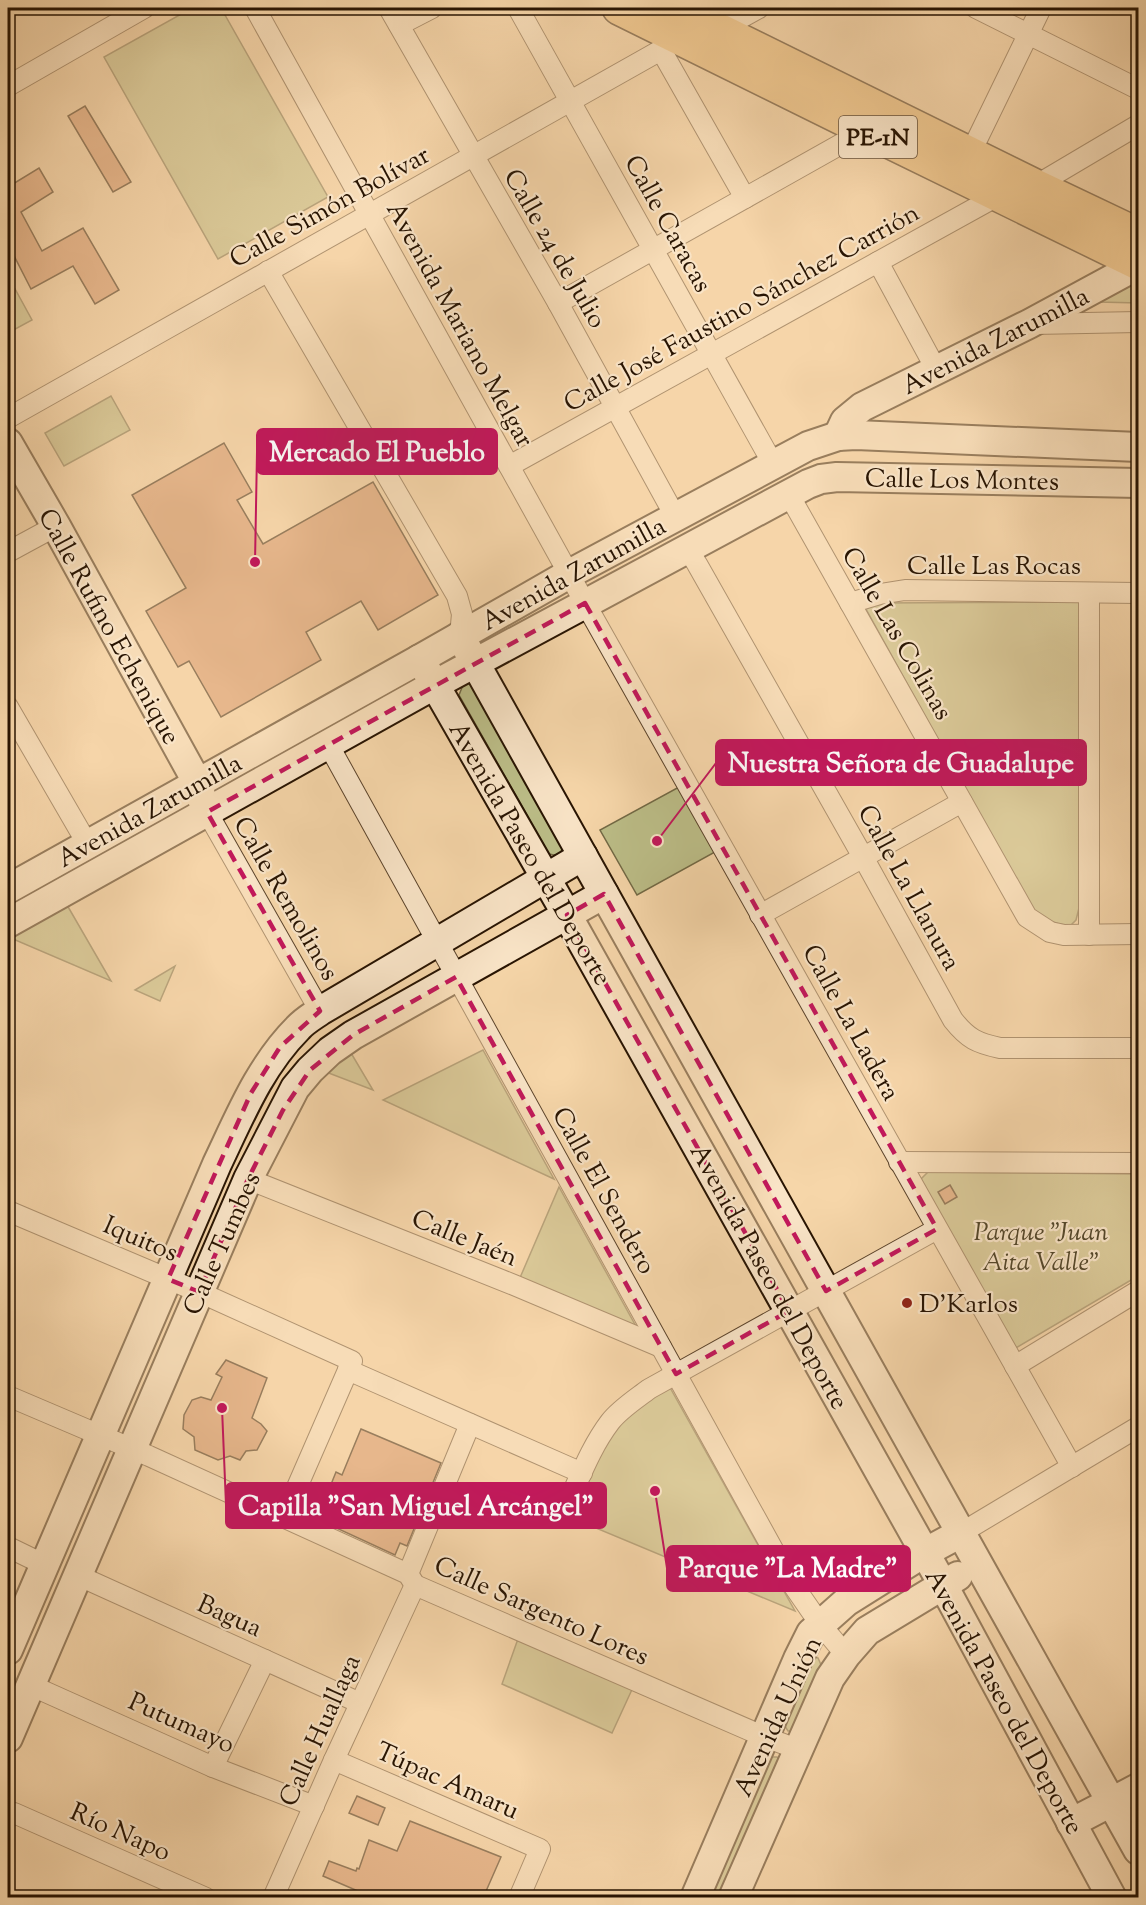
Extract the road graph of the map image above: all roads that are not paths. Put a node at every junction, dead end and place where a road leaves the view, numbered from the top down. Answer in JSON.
{"nodes":[{"id":1,"x":144,"y":8,"type":"edge"},
{"id":2,"x":255,"y":8,"type":"edge"},
{"id":3,"x":389,"y":8,"type":"edge"},
{"id":4,"x":432,"y":8,"type":"edge"},
{"id":5,"x":518,"y":8,"type":"edge"},
{"id":6,"x":619,"y":8,"type":"edge"},
{"id":7,"x":759,"y":8,"type":"edge"},
{"id":8,"x":976,"y":8,"type":"edge"},
{"id":9,"x":1041,"y":8,"type":"edge"},
{"id":10,"x":399,"y":25,"type":"junction"},
{"id":11,"x":668,"y":30,"type":"edge"},
{"id":12,"x":719,"y":30,"type":"junction"},
{"id":13,"x":1028,"y":34,"type":"junction"},
{"id":14,"x":8,"y":86,"type":"edge"},
{"id":15,"x":1138,"y":89,"type":"edge"},
{"id":16,"x":570,"y":101,"type":"junction"},
{"id":17,"x":1138,"y":125,"type":"edge"},
{"id":18,"x":866,"y":130,"type":"junction"},
{"id":19,"x":970,"y":154,"type":"junction"},
{"id":20,"x":472,"y":156,"type":"junction"},
{"id":21,"x":1035,"y":186,"type":"junction"},
{"id":22,"x":999,"y":195,"type":"junction"},
{"id":23,"x":745,"y":198,"type":"junction"},
{"id":24,"x":370,"y":214,"type":"junction"},
{"id":25,"x":1138,"y":235,"type":"edge"},
{"id":26,"x":653,"y":250,"type":"junction"},
{"id":27,"x":878,"y":262,"type":"junction"},
{"id":28,"x":1138,"y":264,"type":"edge"},
{"id":29,"x":267,"y":271,"type":"junction"},
{"id":30,"x":558,"y":303,"type":"junction"},
{"id":31,"x":1138,"y":322,"type":"edge"},
{"id":32,"x":1029,"y":324,"type":"junction"},
{"id":33,"x":712,"y":354,"type":"junction"},
{"id":34,"x":937,"y":371,"type":"junction"},
{"id":35,"x":614,"y":408,"type":"junction"},
{"id":36,"x":8,"y":418,"type":"edge"},
{"id":37,"x":838,"y":436,"type":"junction"},
{"id":38,"x":8,"y":443,"type":"edge"},
{"id":39,"x":1138,"y":447,"type":"edge"},
{"id":40,"x":773,"y":465,"type":"junction"},
{"id":41,"x":509,"y":466,"type":"junction"},
{"id":42,"x":1138,"y":483,"type":"edge"},
{"id":43,"x":788,"y":493,"type":"junction"},
{"id":44,"x":675,"y":516,"type":"junction"},
{"id":45,"x":56,"y":526,"type":"junction"},
{"id":46,"x":687,"y":548,"type":"junction"},
{"id":47,"x":8,"y":552,"type":"edge"},
{"id":48,"x":569,"y":574,"type":"junction"},
{"id":49,"x":1089,"y":592,"type":"junction"},
{"id":50,"x":1138,"y":593,"type":"edge"},
{"id":51,"x":585,"y":603,"type":"junction"},
{"id":52,"x":850,"y":603,"type":"junction"},
{"id":53,"x":460,"y":636,"type":"junction"},
{"id":54,"x":420,"y":658,"type":"junction"},
{"id":55,"x":475,"y":663,"type":"junction"},
{"id":56,"x":436,"y":684,"type":"junction"},
{"id":57,"x":8,"y":706,"type":"edge"},
{"id":58,"x":328,"y":744,"type":"junction"},
{"id":59,"x":197,"y":782,"type":"junction"},
{"id":60,"x":962,"y":802,"type":"junction"},
{"id":61,"x":207,"y":812,"type":"junction"},
{"id":62,"x":88,"y":845,"type":"junction"},
{"id":63,"x":583,"y":856,"type":"junction"},
{"id":64,"x":863,"y":857,"type":"junction"},
{"id":65,"x":546,"y":878,"type":"junction"},
{"id":66,"x":8,"y":889,"type":"edge"},
{"id":67,"x":604,"y":894,"type":"junction"},
{"id":68,"x":567,"y":915,"type":"junction"},
{"id":69,"x":760,"y":915,"type":"junction"},
{"id":70,"x":8,"y":922,"type":"edge"},
{"id":71,"x":1138,"y":934,"type":"edge"},
{"id":72,"x":1089,"y":935,"type":"junction"},
{"id":73,"x":437,"y":942,"type":"junction"},
{"id":74,"x":456,"y":977,"type":"junction"},
{"id":75,"x":320,"y":1011,"type":"junction"},
{"id":76,"x":1138,"y":1048,"type":"edge"},
{"id":77,"x":899,"y":1162,"type":"junction"},
{"id":78,"x":1138,"y":1163,"type":"edge"},
{"id":79,"x":248,"y":1179,"type":"junction"},
{"id":80,"x":8,"y":1210,"type":"edge"},
{"id":81,"x":937,"y":1229,"type":"junction"},
{"id":82,"x":168,"y":1279,"type":"junction"},
{"id":83,"x":1138,"y":1290,"type":"edge"},
{"id":84,"x":826,"y":1291,"type":"junction"},
{"id":85,"x":199,"y":1292,"type":"junction"},
{"id":86,"x":789,"y":1311,"type":"junction"},
{"id":87,"x":661,"y":1347,"type":"junction"},
{"id":88,"x":350,"y":1366,"type":"junction"},
{"id":89,"x":1014,"y":1366,"type":"junction"},
{"id":90,"x":676,"y":1374,"type":"junction"},
{"id":91,"x":8,"y":1396,"type":"edge"},
{"id":92,"x":470,"y":1424,"type":"junction"},
{"id":93,"x":1138,"y":1427,"type":"edge"},
{"id":94,"x":101,"y":1436,"type":"junction"},
{"id":95,"x":131,"y":1449,"type":"junction"},
{"id":96,"x":1072,"y":1467,"type":"junction"},
{"id":97,"x":582,"y":1473,"type":"junction"},
{"id":98,"x":567,"y":1505,"type":"dead end"},
{"id":99,"x":284,"y":1517,"type":"junction"},
{"id":100,"x":961,"y":1533,"type":"junction"},
{"id":101,"x":8,"y":1547,"type":"edge"},
{"id":102,"x":924,"y":1553,"type":"junction"},
{"id":103,"x":45,"y":1565,"type":"junction"},
{"id":104,"x":979,"y":1565,"type":"junction"},
{"id":105,"x":77,"y":1575,"type":"junction"},
{"id":106,"x":411,"y":1579,"type":"junction"},
{"id":107,"x":943,"y":1585,"type":"junction"},
{"id":108,"x":820,"y":1624,"type":"junction"},
{"id":109,"x":8,"y":1650,"type":"edge"},
{"id":110,"x":846,"y":1655,"type":"junction"},
{"id":111,"x":265,"y":1660,"type":"junction"},
{"id":112,"x":30,"y":1685,"type":"junction"},
{"id":113,"x":360,"y":1703,"type":"junction"},
{"id":114,"x":765,"y":1737,"type":"junction"},
{"id":115,"x":8,"y":1738,"type":"edge"},
{"id":116,"x":797,"y":1749,"type":"junction"},
{"id":117,"x":334,"y":1760,"type":"junction"},
{"id":118,"x":213,"y":1767,"type":"junction"},
{"id":119,"x":1138,"y":1788,"type":"edge"},
{"id":120,"x":1112,"y":1803,"type":"junction"},
{"id":121,"x":314,"y":1806,"type":"junction"},
{"id":122,"x":14,"y":1813,"type":"dead end"},
{"id":123,"x":1071,"y":1823,"type":"junction"},
{"id":124,"x":1138,"y":1850,"type":"edge"},
{"id":125,"x":206,"y":1898,"type":"edge"},
{"id":126,"x":273,"y":1898,"type":"edge"},
{"id":127,"x":519,"y":1898,"type":"edge"},
{"id":128,"x":695,"y":1898,"type":"edge"},
{"id":129,"x":734,"y":1898,"type":"edge"},
{"id":130,"x":1112,"y":1898,"type":"edge"}],
"edges":[{"from":1,"to":14,"type":"street"},
{"from":2,"to":24,"type":"street","name":"Avenida Mariano Melgar"},
{"from":3,"to":10,"type":"street","name":"Calle 24 de Julio"},
{"from":4,"to":10,"type":"street"},
{"from":5,"to":16,"type":"street","name":"Calle Caracas"},
{"from":6,"to":11,"type":"highway","number":"PE-1N"},
{"from":7,"to":12,"type":"street"},
{"from":8,"to":13,"type":"street"},
{"from":9,"to":13,"type":"street"},
{"from":10,"to":20,"type":"street","name":"Calle 24 de Julio"},
{"from":11,"to":12,"type":"highway","number":"PE-1N"},
{"from":11,"to":16,"type":"street","name":"Calle Simón Bolívar"},
{"from":11,"to":18,"type":"highway","number":"PE-1N"},
{"from":11,"to":23,"type":"street"},
{"from":12,"to":19,"type":"highway","number":"PE-1N"},
{"from":13,"to":15,"type":"street"},
{"from":13,"to":19,"type":"street"},
{"from":16,"to":20,"type":"street","name":"Calle Simón Bolívar"},
{"from":16,"to":26,"type":"street","name":"Calle Caracas"},
{"from":17,"to":21,"type":"street"},
{"from":18,"to":22,"type":"highway","number":"PE-1N"},
{"from":18,"to":23,"type":"street"},
{"from":19,"to":21,"type":"highway","number":"PE-1N"},
{"from":20,"to":24,"type":"street","name":"Calle Simón Bolívar"},
{"from":20,"to":30,"type":"street","name":"Calle 24 de Julio"},
{"from":21,"to":25,"type":"highway","number":"PE-1N"},
{"from":22,"to":27,"type":"street","name":"Calle José Faustino Sánchez Carrión"},
{"from":22,"to":28,"type":"highway","number":"PE-1N"},
{"from":23,"to":26,"type":"street"},
{"from":24,"to":29,"type":"street","name":"Calle Simón Bolívar"},
{"from":24,"to":41,"type":"street","name":"Avenida Mariano Melgar"},
{"from":26,"to":30,"type":"street"},
{"from":26,"to":33,"type":"street","name":"Calle Caracas"},
{"from":27,"to":33,"type":"street","name":"Calle José Faustino Sánchez Carrión"},
{"from":27,"to":34,"type":"street"},
{"from":28,"to":32,"type":"main road","name":"Avenida Zarumilla"},
{"from":29,"to":36,"type":"street","name":"Calle Simón Bolívar"},
{"from":29,"to":53,"type":"street"},
{"from":30,"to":35,"type":"street","name":"Calle 24 de Julio"},
{"from":31,"to":32,"type":"street"},
{"from":32,"to":34,"type":"main road","name":"Avenida Zarumilla"},
{"from":33,"to":35,"type":"street","name":"Calle José Faustino Sánchez Carrión"},
{"from":33,"to":40,"type":"street","name":"Calle Caracas"},
{"from":34,"to":37,"type":"main road","name":"Avenida Zarumilla"},
{"from":35,"to":41,"type":"street","name":"Calle José Faustino Sánchez Carrión"},
{"from":35,"to":44,"type":"street","name":"Calle 24 de Julio"},
{"from":37,"to":39,"type":"main road"},
{"from":37,"to":40,"type":"main road","name":"Avenida Zarumilla"},
{"from":38,"to":45,"type":"main road","name":"Calle Rufino Echenique"},
{"from":40,"to":44,"type":"main road","name":"Avenida Zarumilla"},
{"from":41,"to":48,"type":"street","name":"Avenida Mariano Melgar"},
{"from":42,"to":43,"type":"main road","name":"Calle Los Montes"},
{"from":43,"to":46,"type":"main road","name":"Avenida Zarumilla"},
{"from":43,"to":52,"type":"street","name":"Calle Las Colinas"},
{"from":44,"to":48,"type":"main road","name":"Avenida Zarumilla"},
{"from":45,"to":47,"type":"street"},
{"from":45,"to":59,"type":"main road","name":"Calle Rufino Echenique"},
{"from":46,"to":51,"type":"main road","name":"Avenida Zarumilla"},
{"from":46,"to":64,"type":"street","name":"Calle La Llanura"},
{"from":48,"to":51,"type":"street","name":"Avenida Mariano Melgar"},
{"from":48,"to":53,"type":"main road","name":"Avenida Zarumilla"},
{"from":49,"to":50,"type":"street","name":"Calle Las Rocas"},
{"from":49,"to":52,"type":"street","name":"Calle Las Rocas"},
{"from":49,"to":72,"type":"street"},
{"from":51,"to":55,"type":"main road","name":"Avenida Zarumilla"},
{"from":51,"to":69,"type":"street","name":"Calle La Ladera"},
{"from":52,"to":60,"type":"street","name":"Calle Las Colinas"},
{"from":53,"to":54,"type":"main road","name":"Avenida Zarumilla"},
{"from":53,"to":55,"type":"main road","name":"Avenida Paseo del Deporte"},
{"from":54,"to":56,"type":"main road","name":"Avenida Paseo del Deporte"},
{"from":54,"to":59,"type":"main road","name":"Avenida Zarumilla"},
{"from":55,"to":56,"type":"main road","name":"Avenida Zarumilla"},
{"from":55,"to":63,"type":"main road","name":"Avenida Paseo del Deporte"},
{"from":56,"to":58,"type":"main road","name":"Avenida Zarumilla"},
{"from":56,"to":65,"type":"main road","name":"Avenida Paseo del Deporte"},
{"from":57,"to":62,"type":"street"},
{"from":58,"to":61,"type":"main road","name":"Avenida Zarumilla"},
{"from":58,"to":73,"type":"street","name":"Calle El Sendero"},
{"from":59,"to":61,"type":"main road","name":"Calle Rufino Echenique"},
{"from":59,"to":62,"type":"main road","name":"Avenida Zarumilla"},
{"from":60,"to":64,"type":"street"},
{"from":60,"to":72,"type":"street","name":"Calle Las Colinas"},
{"from":61,"to":70,"type":"main road","name":"Avenida Zarumilla"},
{"from":61,"to":75,"type":"street","name":"Calle Remolinos"},
{"from":62,"to":66,"type":"main road","name":"Avenida Zarumilla"},
{"from":63,"to":65,"type":"main road","name":"Calle Tumbes"},
{"from":63,"to":67,"type":"main road","name":"Avenida Paseo del Deporte"},
{"from":64,"to":69,"type":"street"},
{"from":64,"to":76,"type":"street","name":"Calle La Llanura"},
{"from":65,"to":68,"type":"main road","name":"Avenida Paseo del Deporte"},
{"from":65,"to":73,"type":"main road","name":"Calle Tumbes"},
{"from":67,"to":68,"type":"main road","name":"Calle Tumbes"},
{"from":67,"to":84,"type":"main road","name":"Avenida Paseo del Deporte"},
{"from":68,"to":74,"type":"main road","name":"Calle Tumbes"},
{"from":68,"to":86,"type":"main road","name":"Avenida Paseo del Deporte"},
{"from":69,"to":77,"type":"street","name":"Calle La Ladera"},
{"from":71,"to":72,"type":"street","name":"Calle Las Colinas"},
{"from":73,"to":74,"type":"street","name":"Calle El Sendero"},
{"from":73,"to":75,"type":"main road","name":"Calle Tumbes"},
{"from":74,"to":79,"type":"main road","name":"Calle Tumbes"},
{"from":74,"to":87,"type":"street","name":"Calle El Sendero"},
{"from":75,"to":82,"type":"main road","name":"Calle Tumbes"},
{"from":77,"to":78,"type":"street"},
{"from":77,"to":81,"type":"street","name":"Calle La Ladera"},
{"from":79,"to":85,"type":"main road","name":"Calle Tumbes"},
{"from":79,"to":87,"type":"street","name":"Calle Jaén"},
{"from":80,"to":82,"type":"street","name":"Iquitos"},
{"from":81,"to":84,"type":"street"},
{"from":81,"to":89,"type":"street","name":"Calle La Ladera"},
{"from":82,"to":85,"type":"street","name":"Iquitos"},
{"from":82,"to":94,"type":"main road","name":"Calle Tumbes"},
{"from":83,"to":89,"type":"street"},
{"from":84,"to":86,"type":"street"},
{"from":84,"to":100,"type":"main road","name":"Avenida Paseo del Deporte"},
{"from":85,"to":88,"type":"street","name":"Iquitos"},
{"from":85,"to":95,"type":"main road","name":"Calle Tumbes"},
{"from":86,"to":90,"type":"street"},
{"from":86,"to":102,"type":"main road","name":"Avenida Paseo del Deporte"},
{"from":87,"to":90,"type":"street","name":"Calle El Sendero"},
{"from":88,"to":92,"type":"street","name":"Iquitos"},
{"from":88,"to":99,"type":"street"},
{"from":89,"to":96,"type":"street","name":"Calle La Ladera"},
{"from":90,"to":97,"type":"street"},
{"from":90,"to":108,"type":"street","name":"Calle El Sendero"},
{"from":91,"to":94,"type":"street","name":"Calle Sargento Lores"},
{"from":92,"to":97,"type":"street","name":"Iquitos"},
{"from":92,"to":106,"type":"street","name":"Calle Huallaga"},
{"from":93,"to":96,"type":"street"},
{"from":94,"to":95,"type":"street","name":"Calle Sargento Lores"},
{"from":94,"to":103,"type":"main road","name":"Calle Tumbes"},
{"from":95,"to":99,"type":"street","name":"Calle Sargento Lores"},
{"from":95,"to":105,"type":"main road","name":"Calle Tumbes"},
{"from":96,"to":100,"type":"street"},
{"from":97,"to":98,"type":"street"},
{"from":99,"to":106,"type":"street","name":"Calle Sargento Lores"},
{"from":100,"to":102,"type":"main road","name":"Avenida Unión"},
{"from":100,"to":104,"type":"main road","name":"Avenida Paseo del Deporte"},
{"from":101,"to":103,"type":"street"},
{"from":102,"to":107,"type":"main road","name":"Avenida Paseo del Deporte"},
{"from":102,"to":108,"type":"main road","name":"Avenida Unión"},
{"from":103,"to":109,"type":"main road","name":"Calle Tumbes"},
{"from":104,"to":107,"type":"main road","name":"Avenida Unión"},
{"from":104,"to":120,"type":"main road","name":"Avenida Paseo del Deporte"},
{"from":105,"to":111,"type":"street","name":"Bagua"},
{"from":105,"to":112,"type":"main road","name":"Calle Tumbes"},
{"from":106,"to":113,"type":"street","name":"Calle Huallaga"},
{"from":106,"to":114,"type":"street","name":"Calle Sargento Lores"},
{"from":107,"to":110,"type":"main road","name":"Avenida Unión"},
{"from":107,"to":123,"type":"main road","name":"Avenida Paseo del Deporte"},
{"from":108,"to":110,"type":"street","name":"Calle El Sendero"},
{"from":108,"to":114,"type":"main road","name":"Avenida Unión"},
{"from":110,"to":116,"type":"main road","name":"Avenida Unión"},
{"from":111,"to":113,"type":"street","name":"Bagua"},
{"from":111,"to":118,"type":"street"},
{"from":112,"to":115,"type":"main road","name":"Calle Tumbes"},
{"from":112,"to":118,"type":"street","name":"Putumayo"},
{"from":113,"to":117,"type":"street","name":"Calle Huallaga"},
{"from":114,"to":116,"type":"street","name":"Calle Sargento Lores"},
{"from":114,"to":128,"type":"main road","name":"Avenida Unión"},
{"from":116,"to":129,"type":"main road","name":"Avenida Unión"},
{"from":117,"to":121,"type":"street","name":"Calle Huallaga"},
{"from":117,"to":127,"type":"street","name":"Túpac Amaru"},
{"from":118,"to":121,"type":"street","name":"Putumayo"},
{"from":119,"to":120,"type":"main road"},
{"from":120,"to":123,"type":"main road"},
{"from":120,"to":124,"type":"main road","name":"Avenida Paseo del Deporte"},
{"from":121,"to":126,"type":"street","name":"Calle Huallaga"},
{"from":122,"to":125,"type":"street","name":"Río Napo"},
{"from":123,"to":130,"type":"main road","name":"Avenida Paseo del Deporte"}]}
